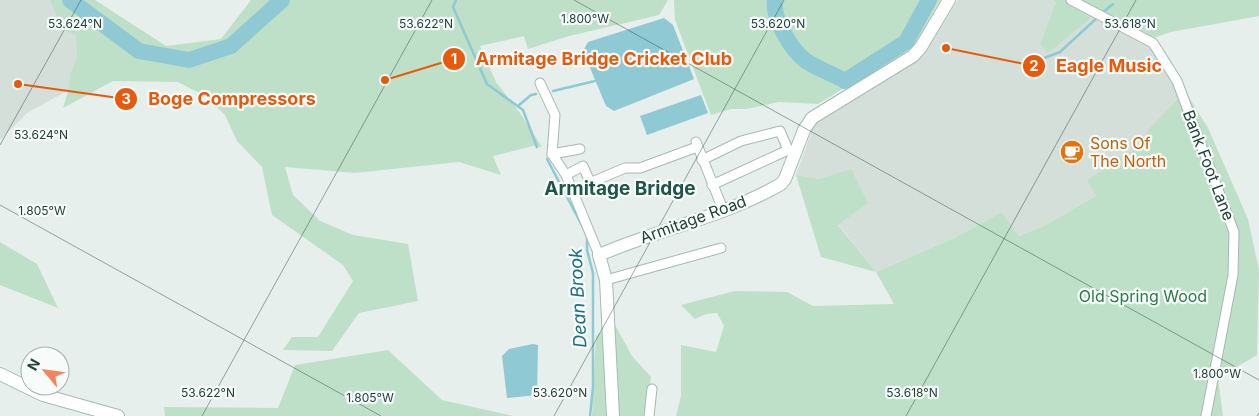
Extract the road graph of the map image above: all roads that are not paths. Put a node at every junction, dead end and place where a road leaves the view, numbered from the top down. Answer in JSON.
{"nodes":[{"id":1,"x":949,"y":0,"type":"edge"},
{"id":2,"x":1071,"y":0,"type":"edge"},
{"id":3,"x":540,"y":83,"type":"dead end"},
{"id":4,"x":580,"y":149,"type":"dead end"},
{"id":5,"x":792,"y":152,"type":"junction"},
{"id":6,"x":552,"y":154,"type":"junction"},
{"id":7,"x":702,"y":160,"type":"junction"},
{"id":8,"x":566,"y":175,"type":"junction"},
{"id":9,"x":712,"y":185,"type":"junction"},
{"id":10,"x":724,"y":212,"type":"junction"},
{"id":11,"x":721,"y":248,"type":"dead end"},
{"id":12,"x":599,"y":255,"type":"junction"},
{"id":13,"x":606,"y":280,"type":"junction"},
{"id":14,"x":0,"y":374,"type":"edge"},
{"id":15,"x":652,"y":388,"type":"dead end"},
{"id":16,"x":118,"y":416,"type":"edge"},
{"id":17,"x":612,"y":416,"type":"edge"},
{"id":18,"x":649,"y":416,"type":"edge"},
{"id":19,"x":1206,"y":416,"type":"edge"}],
"edges":[{"from":1,"to":5,"type":"main road","name":"Armitage Road"},
{"from":2,"to":19,"type":"street","name":"Bank Foot Lane"},
{"from":3,"to":6,"type":"street"},
{"from":4,"to":6,"type":"street"},
{"from":5,"to":7,"type":"street"},
{"from":5,"to":9,"type":"street"},
{"from":5,"to":10,"type":"main road","name":"Armitage Road"},
{"from":6,"to":8,"type":"street"},
{"from":7,"to":8,"type":"street"},
{"from":7,"to":9,"type":"street"},
{"from":8,"to":12,"type":"street"},
{"from":9,"to":10,"type":"street"},
{"from":10,"to":12,"type":"main road","name":"Armitage Road"},
{"from":11,"to":13,"type":"street"},
{"from":12,"to":13,"type":"main road"},
{"from":13,"to":17,"type":"main road"},
{"from":14,"to":16,"type":"main road"},
{"from":15,"to":18,"type":"street"}]}
